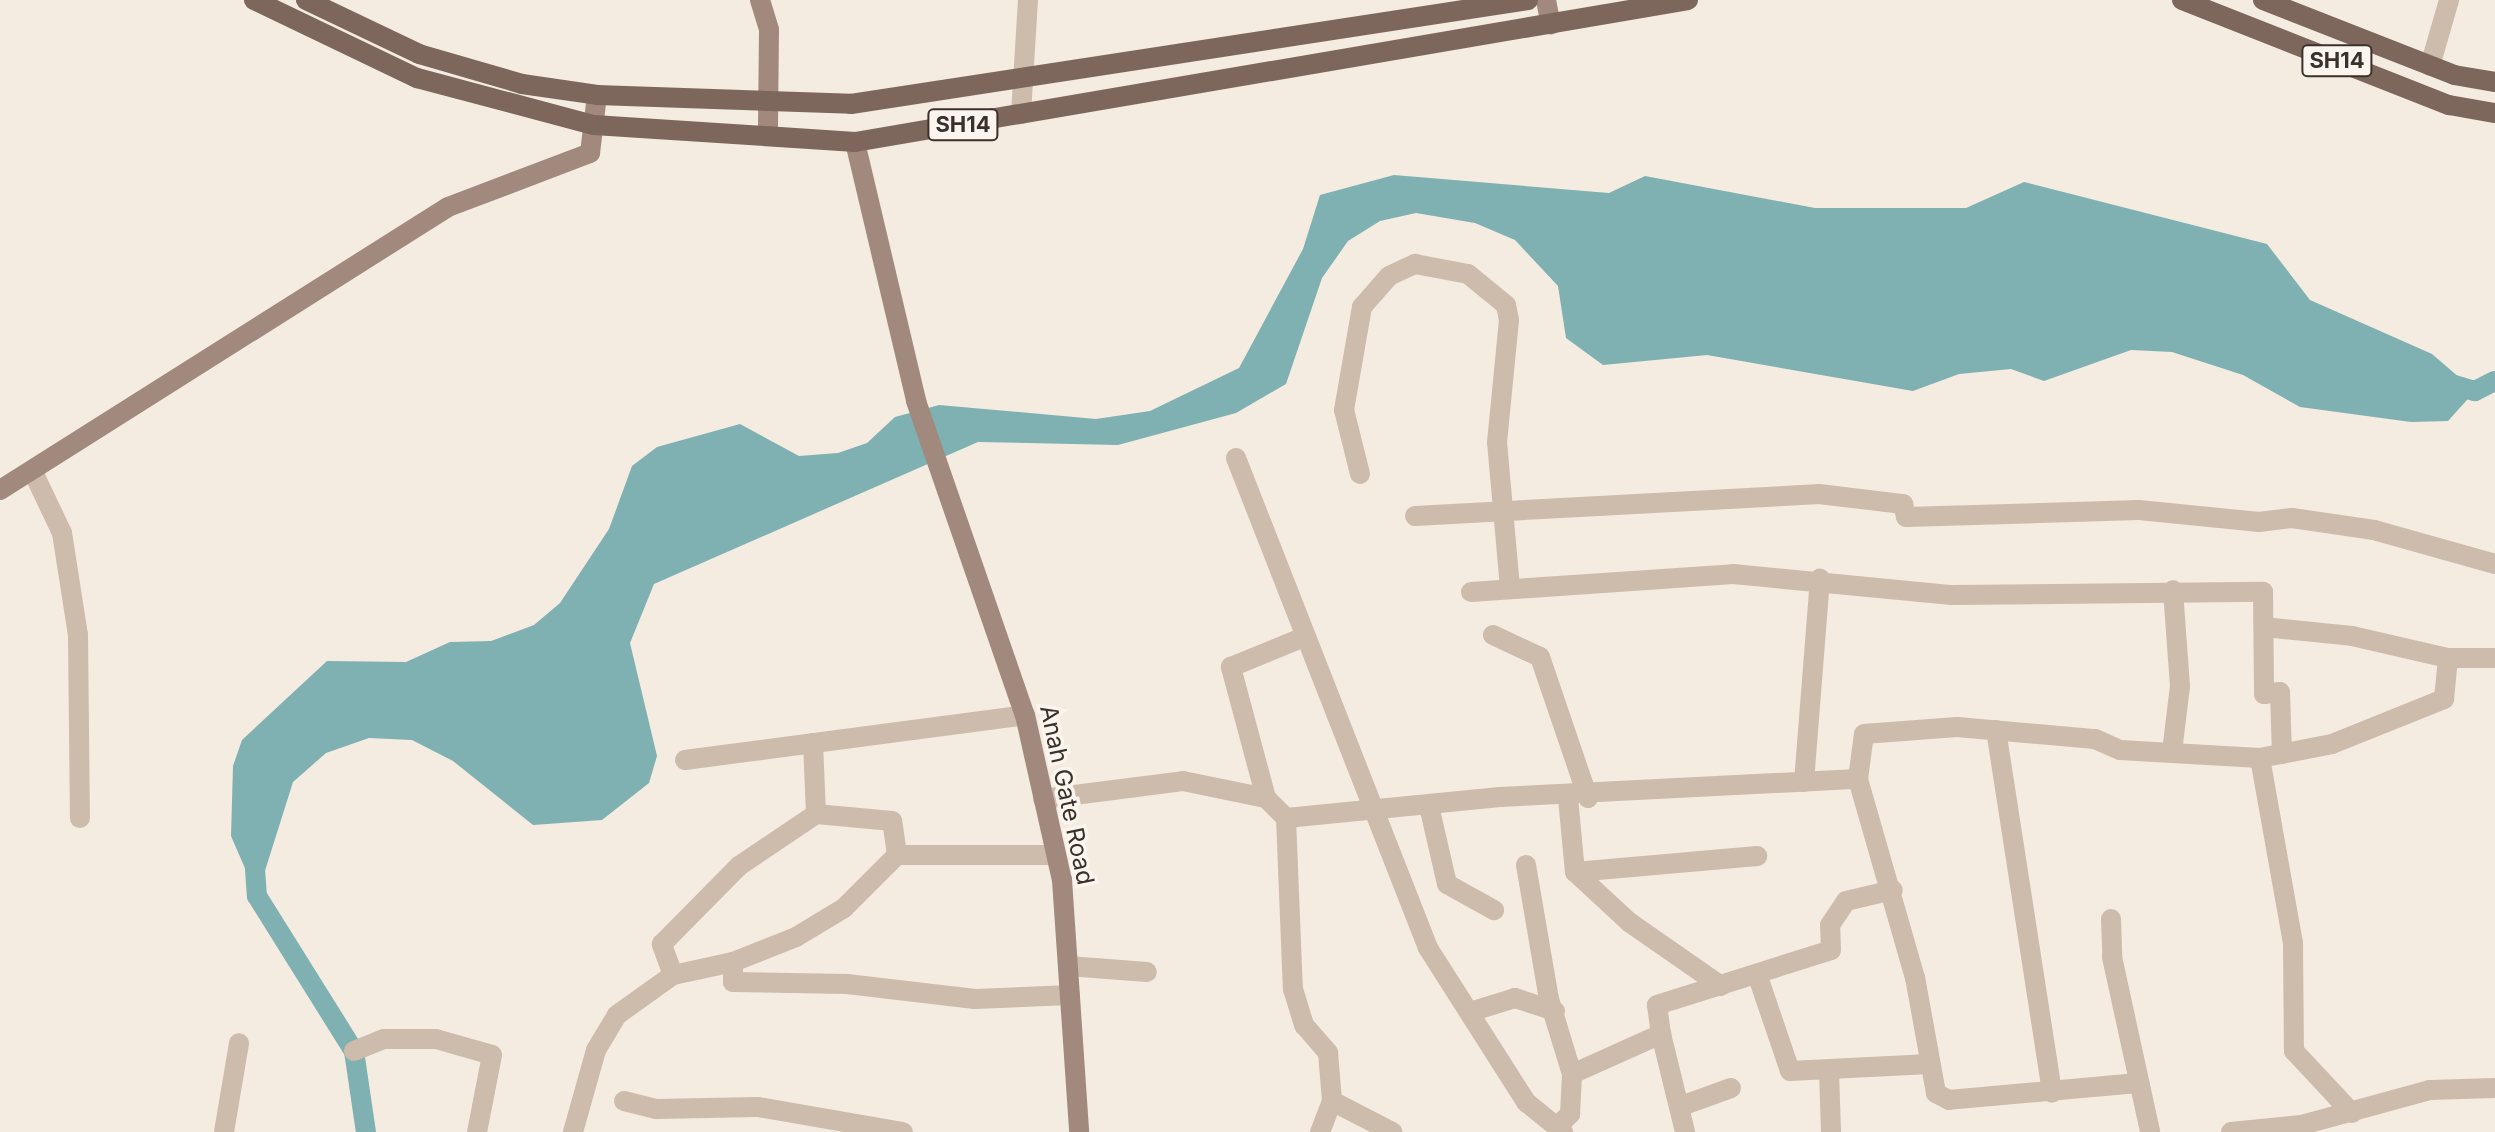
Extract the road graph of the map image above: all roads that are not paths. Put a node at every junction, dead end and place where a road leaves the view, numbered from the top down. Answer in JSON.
{"nodes":[{"id":1,"x":254,"y":0,"type":"edge"},
{"id":2,"x":306,"y":0,"type":"edge"},
{"id":3,"x":760,"y":0,"type":"edge"},
{"id":4,"x":1028,"y":0,"type":"edge"},
{"id":5,"x":1528,"y":0,"type":"edge"},
{"id":6,"x":1546,"y":0,"type":"edge"},
{"id":7,"x":1688,"y":0,"type":"edge"},
{"id":8,"x":2182,"y":0,"type":"edge"},
{"id":9,"x":2263,"y":0,"type":"edge"},
{"id":10,"x":2449,"y":0,"type":"edge"},
{"id":11,"x":1551,"y":25,"type":"junction"},
{"id":12,"x":2430,"y":66,"type":"junction"},
{"id":13,"x":1021,"y":79,"type":"junction"},
{"id":14,"x":2495,"y":82,"type":"edge"},
{"id":15,"x":597,"y":95,"type":"junction"},
{"id":16,"x":769,"y":103,"type":"junction"},
{"id":17,"x":814,"y":103,"type":"junction"},
{"id":18,"x":862,"y":103,"type":"junction"},
{"id":19,"x":2495,"y":113,"type":"edge"},
{"id":20,"x":1021,"y":114,"type":"junction"},
{"id":21,"x":594,"y":125,"type":"junction"},
{"id":22,"x":768,"y":133,"type":"junction"},
{"id":23,"x":813,"y":138,"type":"junction"},
{"id":24,"x":860,"y":142,"type":"junction"},
{"id":25,"x":1236,"y":458,"type":"dead end"},
{"id":26,"x":34,"y":474,"type":"junction"},
{"id":27,"x":1360,"y":474,"type":"dead end"},
{"id":28,"x":0,"y":490,"type":"edge"},
{"id":29,"x":1501,"y":507,"type":"junction"},
{"id":30,"x":1415,"y":516,"type":"dead end"},
{"id":31,"x":2495,"y":564,"type":"edge"},
{"id":32,"x":1820,"y":579,"type":"junction"},
{"id":33,"x":1510,"y":587,"type":"junction"},
{"id":34,"x":2173,"y":590,"type":"junction"},
{"id":35,"x":1471,"y":592,"type":"dead end"},
{"id":36,"x":2264,"y":627,"type":"junction"},
{"id":37,"x":1493,"y":635,"type":"dead end"},
{"id":38,"x":1304,"y":637,"type":"junction"},
{"id":39,"x":2448,"y":658,"type":"junction"},
{"id":40,"x":2495,"y":658,"type":"edge"},
{"id":41,"x":1025,"y":715,"type":"junction"},
{"id":42,"x":1996,"y":730,"type":"junction"},
{"id":43,"x":813,"y":743,"type":"junction"},
{"id":44,"x":2172,"y":752,"type":"junction"},
{"id":45,"x":2282,"y":754,"type":"junction"},
{"id":46,"x":2260,"y":758,"type":"junction"},
{"id":47,"x":685,"y":760,"type":"dead end"},
{"id":48,"x":1858,"y":779,"type":"junction"},
{"id":49,"x":1804,"y":782,"type":"junction"},
{"id":50,"x":1266,"y":798,"type":"junction"},
{"id":51,"x":1578,"y":798,"type":"junction"},
{"id":52,"x":1043,"y":799,"type":"junction"},
{"id":53,"x":1429,"y":806,"type":"junction"},
{"id":54,"x":1378,"y":812,"type":"junction"},
{"id":55,"x":816,"y":814,"type":"junction"},
{"id":56,"x":80,"y":818,"type":"dead end"},
{"id":57,"x":1286,"y":818,"type":"junction"},
{"id":58,"x":897,"y":855,"type":"junction"},
{"id":59,"x":1056,"y":855,"type":"junction"},
{"id":60,"x":1757,"y":856,"type":"dead end"},
{"id":61,"x":1526,"y":865,"type":"dead end"},
{"id":62,"x":1575,"y":872,"type":"junction"},
{"id":63,"x":1893,"y":890,"type":"junction"},
{"id":64,"x":1494,"y":910,"type":"dead end"},
{"id":65,"x":2111,"y":919,"type":"dead end"},
{"id":66,"x":733,"y":962,"type":"junction"},
{"id":67,"x":1068,"y":966,"type":"junction"},
{"id":68,"x":1147,"y":972,"type":"dead end"},
{"id":69,"x":1757,"y":974,"type":"junction"},
{"id":70,"x":673,"y":975,"type":"junction"},
{"id":71,"x":1721,"y":986,"type":"junction"},
{"id":72,"x":1070,"y":995,"type":"junction"},
{"id":73,"x":1473,"y":1011,"type":"junction"},
{"id":74,"x":1555,"y":1011,"type":"junction"},
{"id":75,"x":1661,"y":1034,"type":"junction"},
{"id":76,"x":239,"y":1043,"type":"dead end"},
{"id":77,"x":354,"y":1051,"type":"dead end"},
{"id":78,"x":1930,"y":1064,"type":"junction"},
{"id":79,"x":1829,"y":1071,"type":"junction"},
{"id":80,"x":1572,"y":1074,"type":"junction"},
{"id":81,"x":2138,"y":1083,"type":"junction"},
{"id":82,"x":1731,"y":1088,"type":"dead end"},
{"id":83,"x":2495,"y":1088,"type":"edge"},
{"id":84,"x":2052,"y":1093,"type":"junction"},
{"id":85,"x":624,"y":1101,"type":"dead end"},
{"id":86,"x":1332,"y":1101,"type":"junction"},
{"id":87,"x":1684,"y":1105,"type":"junction"},
{"id":88,"x":2352,"y":1113,"type":"junction"},
{"id":89,"x":1561,"y":1129,"type":"edge"},
{"id":90,"x":1075,"y":1131,"type":"edge"},
{"id":91,"x":224,"y":1132,"type":"edge"},
{"id":92,"x":477,"y":1132,"type":"edge"},
{"id":93,"x":573,"y":1132,"type":"edge"},
{"id":94,"x":903,"y":1132,"type":"edge"},
{"id":95,"x":1320,"y":1132,"type":"edge"},
{"id":96,"x":1392,"y":1132,"type":"edge"},
{"id":97,"x":1685,"y":1132,"type":"edge"},
{"id":98,"x":1831,"y":1132,"type":"edge"},
{"id":99,"x":2150,"y":1132,"type":"edge"},
{"id":100,"x":2231,"y":1132,"type":"edge"}],
"edges":[{"from":1,"to":21,"type":"main road","number":"SH14"},
{"from":2,"to":15,"type":"main road","number":"SH14"},
{"from":3,"to":16,"type":"street"},
{"from":4,"to":13,"type":"street"},
{"from":5,"to":13,"type":"main road","number":"SH14"},
{"from":6,"to":11,"type":"street"},
{"from":7,"to":11,"type":"main road","number":"SH14"},
{"from":8,"to":19,"type":"main road","number":"SH14"},
{"from":9,"to":12,"type":"main road","number":"SH14"},
{"from":10,"to":12,"type":"street"},
{"from":11,"to":20,"type":"main road","number":"SH14"},
{"from":12,"to":14,"type":"main road","number":"SH14"},
{"from":13,"to":18,"type":"main road","number":"SH14"},
{"from":13,"to":20,"type":"street"},
{"from":15,"to":16,"type":"main road","number":"SH14"},
{"from":15,"to":21,"type":"street"},
{"from":16,"to":17,"type":"main road","number":"SH14"},
{"from":16,"to":22,"type":"street"},
{"from":17,"to":18,"type":"main road","number":"SH14"},
{"from":17,"to":23,"type":"main road"},
{"from":18,"to":24,"type":"main road"},
{"from":20,"to":24,"type":"main road","number":"SH14"},
{"from":21,"to":22,"type":"main road","number":"SH14"},
{"from":21,"to":26,"type":"street"},
{"from":22,"to":23,"type":"main road","number":"SH14"},
{"from":23,"to":24,"type":"main road","number":"SH14"},
{"from":24,"to":41,"type":"street","name":"Anah Gate Road"},
{"from":25,"to":38,"type":"street"},
{"from":26,"to":28,"type":"street"},
{"from":26,"to":56,"type":"street"},
{"from":27,"to":29,"type":"street"},
{"from":29,"to":30,"type":"street"},
{"from":29,"to":31,"type":"street"},
{"from":29,"to":33,"type":"street"},
{"from":32,"to":33,"type":"street"},
{"from":32,"to":34,"type":"street"},
{"from":32,"to":49,"type":"street"},
{"from":33,"to":35,"type":"street"},
{"from":34,"to":36,"type":"street"},
{"from":34,"to":44,"type":"street"},
{"from":36,"to":39,"type":"street"},
{"from":36,"to":45,"type":"street"},
{"from":37,"to":51,"type":"street"},
{"from":38,"to":50,"type":"street"},
{"from":38,"to":54,"type":"street"},
{"from":39,"to":40,"type":"street"},
{"from":39,"to":45,"type":"street"},
{"from":41,"to":43,"type":"street"},
{"from":41,"to":52,"type":"street","name":"Anah Gate Road"},
{"from":42,"to":44,"type":"street"},
{"from":42,"to":48,"type":"street"},
{"from":42,"to":84,"type":"street"},
{"from":43,"to":47,"type":"street"},
{"from":43,"to":55,"type":"street"},
{"from":44,"to":46,"type":"street"},
{"from":45,"to":46,"type":"street"},
{"from":46,"to":88,"type":"street"},
{"from":48,"to":49,"type":"street"},
{"from":48,"to":63,"type":"street"},
{"from":49,"to":51,"type":"street"},
{"from":50,"to":52,"type":"street"},
{"from":50,"to":57,"type":"street"},
{"from":51,"to":53,"type":"street"},
{"from":51,"to":62,"type":"street"},
{"from":52,"to":59,"type":"street","name":"Anah Gate Road"},
{"from":53,"to":54,"type":"street"},
{"from":53,"to":64,"type":"street"},
{"from":54,"to":57,"type":"street"},
{"from":54,"to":73,"type":"street"},
{"from":55,"to":58,"type":"street"},
{"from":55,"to":70,"type":"street"},
{"from":57,"to":86,"type":"street"},
{"from":58,"to":59,"type":"street"},
{"from":58,"to":66,"type":"street"},
{"from":59,"to":67,"type":"street","name":"Anah Gate Road"},
{"from":60,"to":62,"type":"street"},
{"from":61,"to":74,"type":"street"},
{"from":62,"to":71,"type":"street"},
{"from":63,"to":69,"type":"street"},
{"from":63,"to":78,"type":"street"},
{"from":65,"to":81,"type":"street"},
{"from":66,"to":70,"type":"street"},
{"from":66,"to":72,"type":"street"},
{"from":67,"to":68,"type":"street"},
{"from":67,"to":72,"type":"street","name":"Anah Gate Road"},
{"from":69,"to":71,"type":"street"},
{"from":69,"to":79,"type":"street"},
{"from":70,"to":93,"type":"street"},
{"from":71,"to":75,"type":"street"},
{"from":72,"to":90,"type":"street","name":"Anah Gate Road"},
{"from":73,"to":74,"type":"street"},
{"from":73,"to":89,"type":"street"},
{"from":74,"to":80,"type":"street"},
{"from":75,"to":80,"type":"street"},
{"from":75,"to":87,"type":"street"},
{"from":76,"to":91,"type":"street"},
{"from":77,"to":92,"type":"street"},
{"from":78,"to":79,"type":"street"},
{"from":78,"to":84,"type":"street"},
{"from":79,"to":98,"type":"street"},
{"from":80,"to":89,"type":"street"},
{"from":81,"to":84,"type":"street"},
{"from":81,"to":99,"type":"street"},
{"from":82,"to":87,"type":"street"},
{"from":83,"to":88,"type":"street"},
{"from":85,"to":94,"type":"street"},
{"from":86,"to":95,"type":"street"},
{"from":86,"to":96,"type":"street"},
{"from":87,"to":97,"type":"street"},
{"from":88,"to":100,"type":"street"}]}
